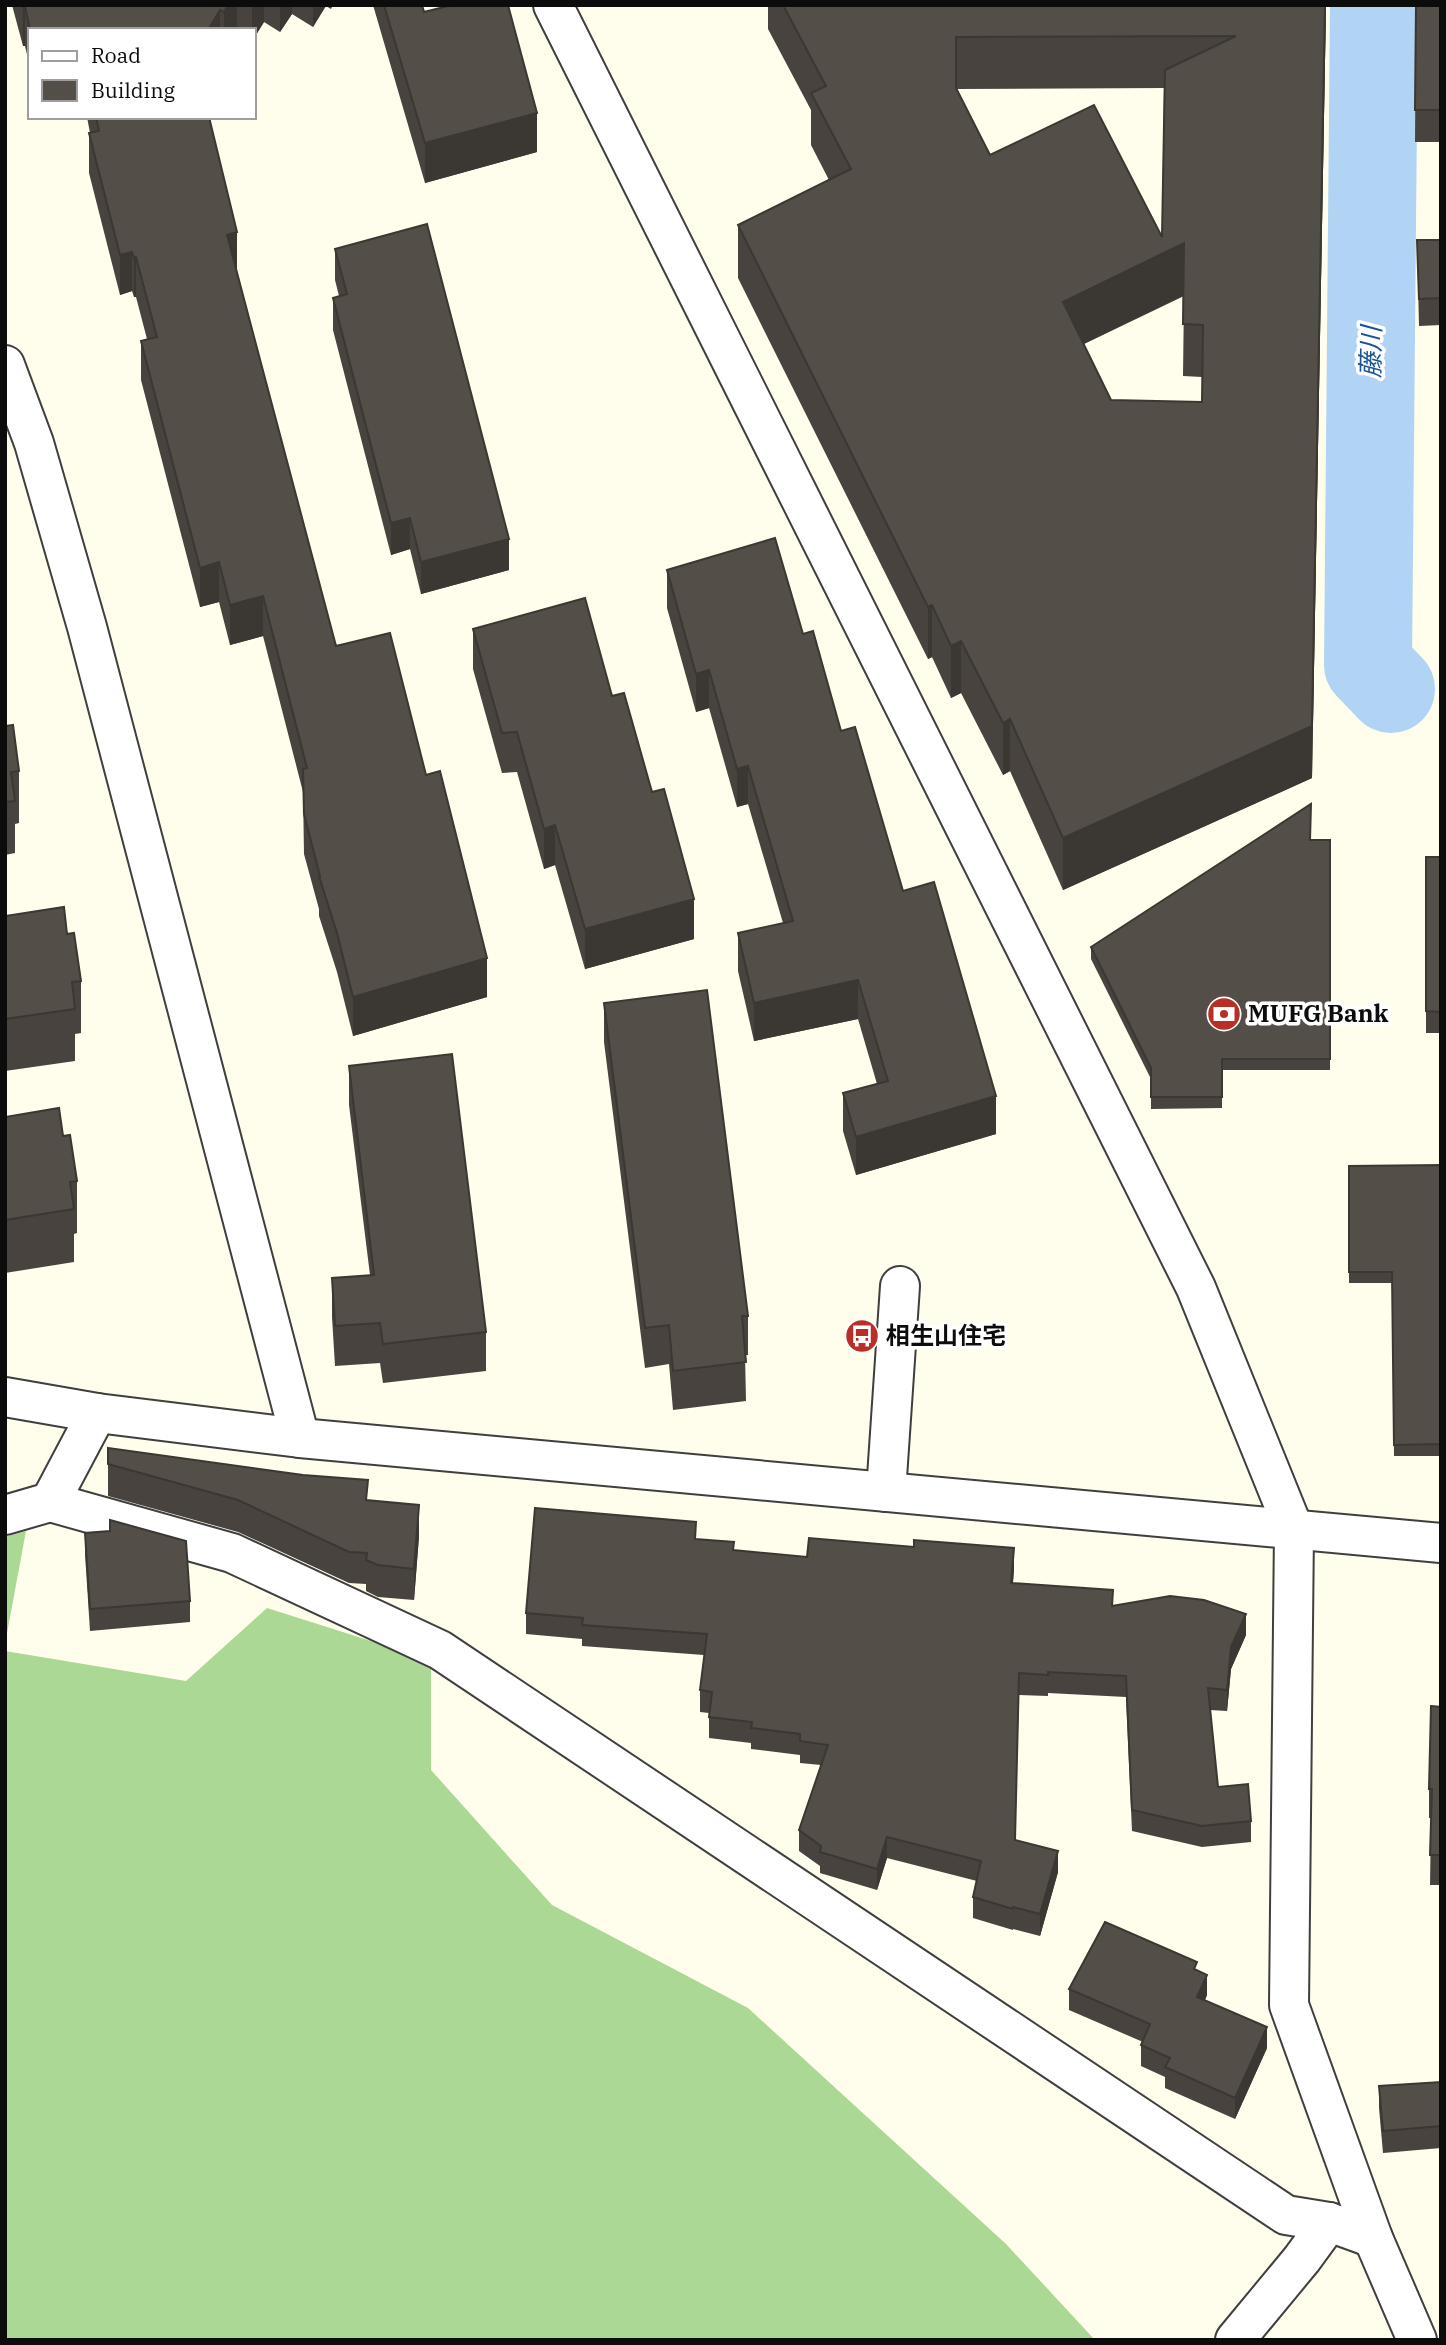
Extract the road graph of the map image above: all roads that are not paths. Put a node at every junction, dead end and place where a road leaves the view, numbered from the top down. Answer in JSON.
{"nodes":[{"id":1,"x":553,"y":5,"type":"edge"},
{"id":2,"x":5,"y":365,"type":"edge"},
{"id":3,"x":901,"y":1286,"type":"dead end"},
{"id":4,"x":5,"y":1397,"type":"edge"},
{"id":5,"x":97,"y":1413,"type":"junction"},
{"id":6,"x":300,"y":1438,"type":"junction"},
{"id":7,"x":886,"y":1492,"type":"junction"},
{"id":8,"x":50,"y":1502,"type":"junction"},
{"id":9,"x":5,"y":1515,"type":"edge"},
{"id":10,"x":1294,"y":1530,"type":"junction"},
{"id":11,"x":1441,"y":1543,"type":"edge"},
{"id":12,"x":1329,"y":2222,"type":"junction"},
{"id":13,"x":1373,"y":2238,"type":"junction"},
{"id":14,"x":1236,"y":2340,"type":"edge"},
{"id":15,"x":1417,"y":2340,"type":"edge"}],
"edges":[{"from":1,"to":10,"type":"street"},
{"from":2,"to":6,"type":"street"},
{"from":3,"to":7,"type":"street"},
{"from":4,"to":5,"type":"street"},
{"from":5,"to":6,"type":"street"},
{"from":5,"to":8,"type":"street"},
{"from":6,"to":7,"type":"street"},
{"from":7,"to":10,"type":"street"},
{"from":8,"to":9,"type":"street"},
{"from":8,"to":12,"type":"street"},
{"from":10,"to":11,"type":"street"},
{"from":10,"to":13,"type":"street"},
{"from":12,"to":13,"type":"street"},
{"from":12,"to":14,"type":"street"},
{"from":13,"to":15,"type":"street"}]}
